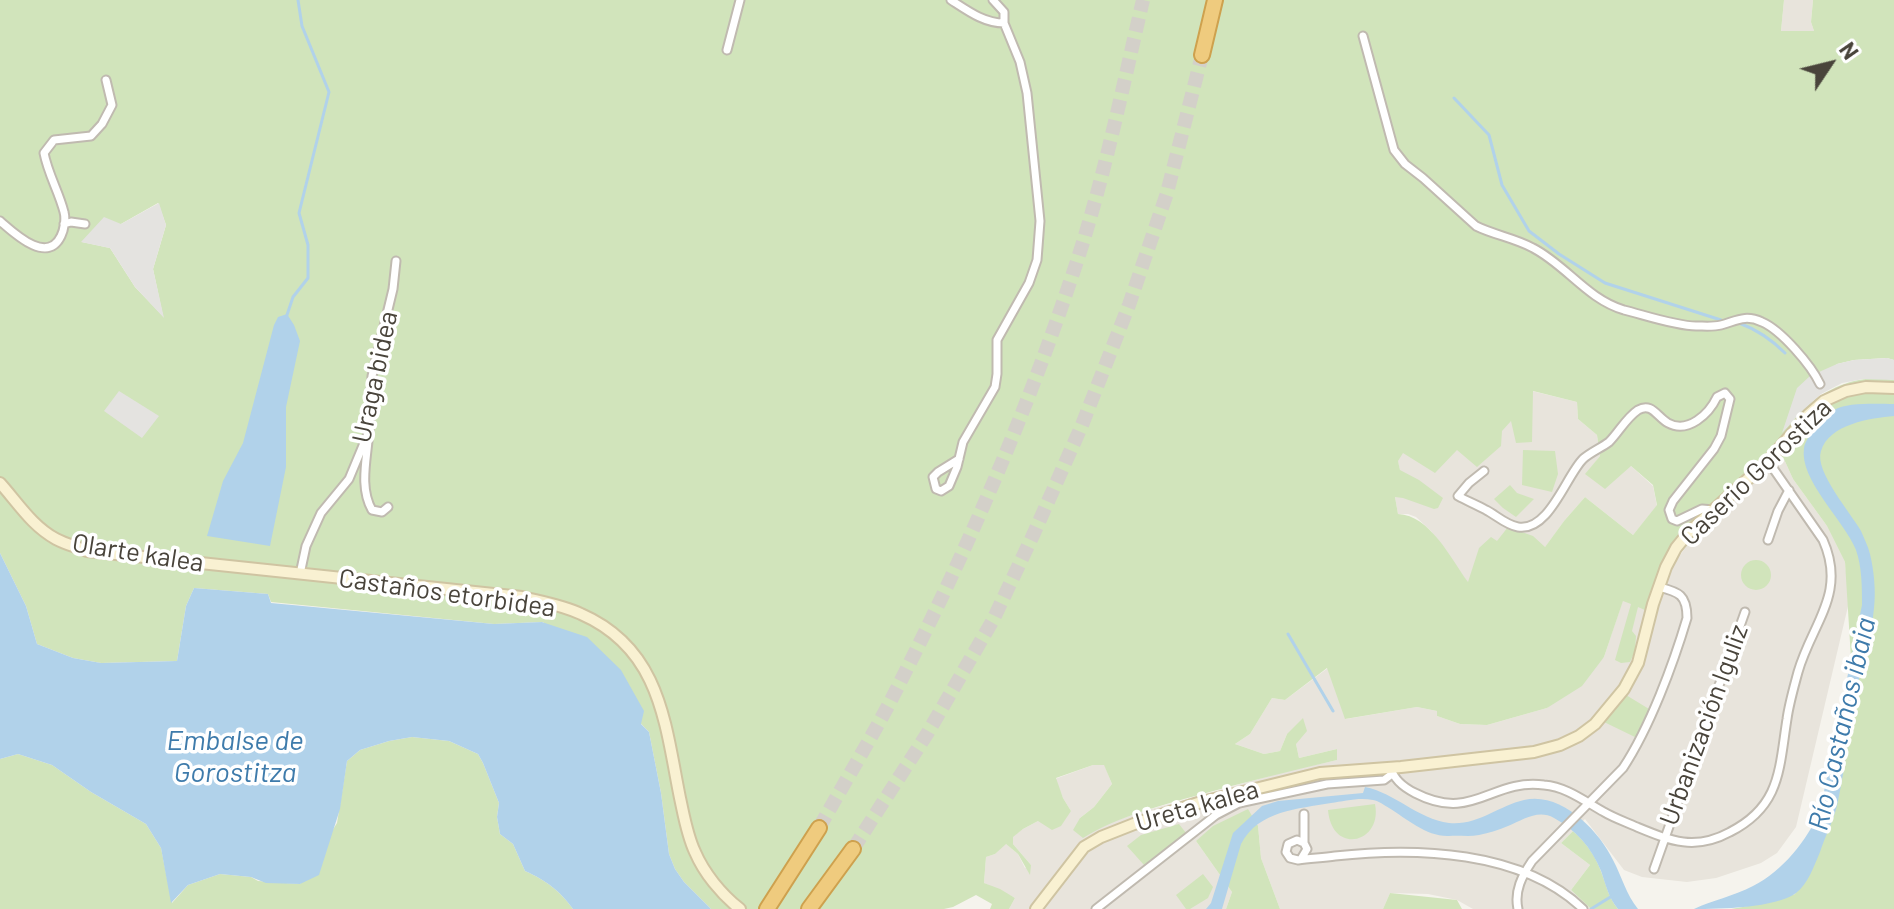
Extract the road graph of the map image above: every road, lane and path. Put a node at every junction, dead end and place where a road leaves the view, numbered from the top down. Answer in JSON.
{"nodes":[{"id":1,"x":740,"y":0,"type":"edge"},
{"id":2,"x":951,"y":0,"type":"edge"},
{"id":3,"x":993,"y":0,"type":"edge"},
{"id":4,"x":1215,"y":0,"type":"edge"},
{"id":5,"x":1004,"y":23,"type":"junction"},
{"id":6,"x":1363,"y":36,"type":"dead end"},
{"id":7,"x":727,"y":50,"type":"dead end"},
{"id":8,"x":1202,"y":55,"type":"tunnel mouth"},
{"id":9,"x":106,"y":80,"type":"dead end"},
{"id":10,"x":0,"y":221,"type":"edge"},
{"id":11,"x":64,"y":224,"type":"junction"},
{"id":12,"x":85,"y":224,"type":"dead end"},
{"id":13,"x":396,"y":261,"type":"dead end"},
{"id":14,"x":1820,"y":384,"type":"dead end"},
{"id":15,"x":1894,"y":388,"type":"edge"},
{"id":16,"x":369,"y":431,"type":"junction"},
{"id":17,"x":959,"y":459,"type":"dead end"},
{"id":18,"x":1768,"y":461,"type":"junction"},
{"id":19,"x":1484,"y":471,"type":"dead end"},
{"id":20,"x":0,"y":483,"type":"edge"},
{"id":21,"x":1789,"y":490,"type":"junction"},
{"id":22,"x":388,"y":507,"type":"dead end"},
{"id":23,"x":1714,"y":510,"type":"junction"},
{"id":24,"x":1768,"y":540,"type":"dead end"},
{"id":25,"x":300,"y":574,"type":"junction"},
{"id":26,"x":1659,"y":587,"type":"junction"},
{"id":27,"x":1745,"y":612,"type":"dead end"},
{"id":28,"x":1546,"y":749,"type":"joint"},
{"id":29,"x":1392,"y":771,"type":"junction"},
{"id":30,"x":1589,"y":802,"type":"junction"},
{"id":31,"x":1304,"y":814,"type":"dead end"},
{"id":32,"x":819,"y":828,"type":"tunnel mouth"},
{"id":33,"x":1664,"y":838,"type":"junction"},
{"id":34,"x":1304,"y":843,"type":"junction"},
{"id":35,"x":853,"y":849,"type":"tunnel mouth"},
{"id":36,"x":1301,"y":859,"type":"junction"},
{"id":37,"x":1654,"y":869,"type":"dead end"},
{"id":38,"x":1525,"y":872,"type":"junction"},
{"id":39,"x":740,"y":909,"type":"edge"},
{"id":40,"x":767,"y":909,"type":"edge"},
{"id":41,"x":809,"y":909,"type":"edge"},
{"id":42,"x":1036,"y":909,"type":"edge"},
{"id":43,"x":1096,"y":909,"type":"edge"},
{"id":44,"x":1518,"y":909,"type":"edge"},
{"id":45,"x":1583,"y":909,"type":"edge"}],
"edges":[{"from":1,"to":7,"type":"street"},
{"from":2,"to":5,"type":"street"},
{"from":3,"to":5,"type":"street"},
{"from":4,"to":8,"type":"highway"},
{"from":5,"to":17,"type":"street"},
{"from":6,"to":14,"type":"street"},
{"from":9,"to":11,"type":"street"},
{"from":10,"to":11,"type":"street"},
{"from":11,"to":12,"type":"street"},
{"from":13,"to":16,"type":"street","name":"Uraga bidea"},
{"from":15,"to":18,"type":"street","name":"Caserio Gorostiza"},
{"from":16,"to":22,"type":"street"},
{"from":16,"to":25,"type":"street","name":"Uraga bidea"},
{"from":18,"to":21,"type":"street","name":"Urbanización Iguliz"},
{"from":18,"to":23,"type":"street","name":"Caserio Gorostiza"},
{"from":19,"to":23,"type":"street"},
{"from":20,"to":25,"type":"street","name":"Olarte kalea"},
{"from":21,"to":24,"type":"street"},
{"from":21,"to":33,"type":"street","name":"Urbanización Iguliz"},
{"from":23,"to":26,"type":"street","name":"Caserio Gorostiza"},
{"from":25,"to":39,"type":"street","name":"Castaños etorbidea"},
{"from":26,"to":28,"type":"street","name":"Caserio Gorostiza"},
{"from":26,"to":30,"type":"street","name":"Urbanización Iguliz"},
{"from":27,"to":33,"type":"street","name":"Urbanización Iguliz"},
{"from":28,"to":29,"type":"street","name":"Ureta kalea"},
{"from":29,"to":30,"type":"street"},
{"from":29,"to":42,"type":"street","name":"Ureta kalea"},
{"from":29,"to":43,"type":"street","name":"Ureta kalea"},
{"from":30,"to":33,"type":"street","name":"Urbanización Iguliz"},
{"from":30,"to":38,"type":"street","name":"Urbanización Iguliz"},
{"from":31,"to":34,"type":"street"},
{"from":32,"to":40,"type":"highway"},
{"from":33,"to":37,"type":"street","name":"Urbanización Iguliz"},
{"from":34,"to":36,"type":"street"},
{"from":34,"to":36,"type":"street"},
{"from":35,"to":41,"type":"highway"},
{"from":36,"to":38,"type":"street"},
{"from":38,"to":44,"type":"street"},
{"from":38,"to":45,"type":"street"}]}
